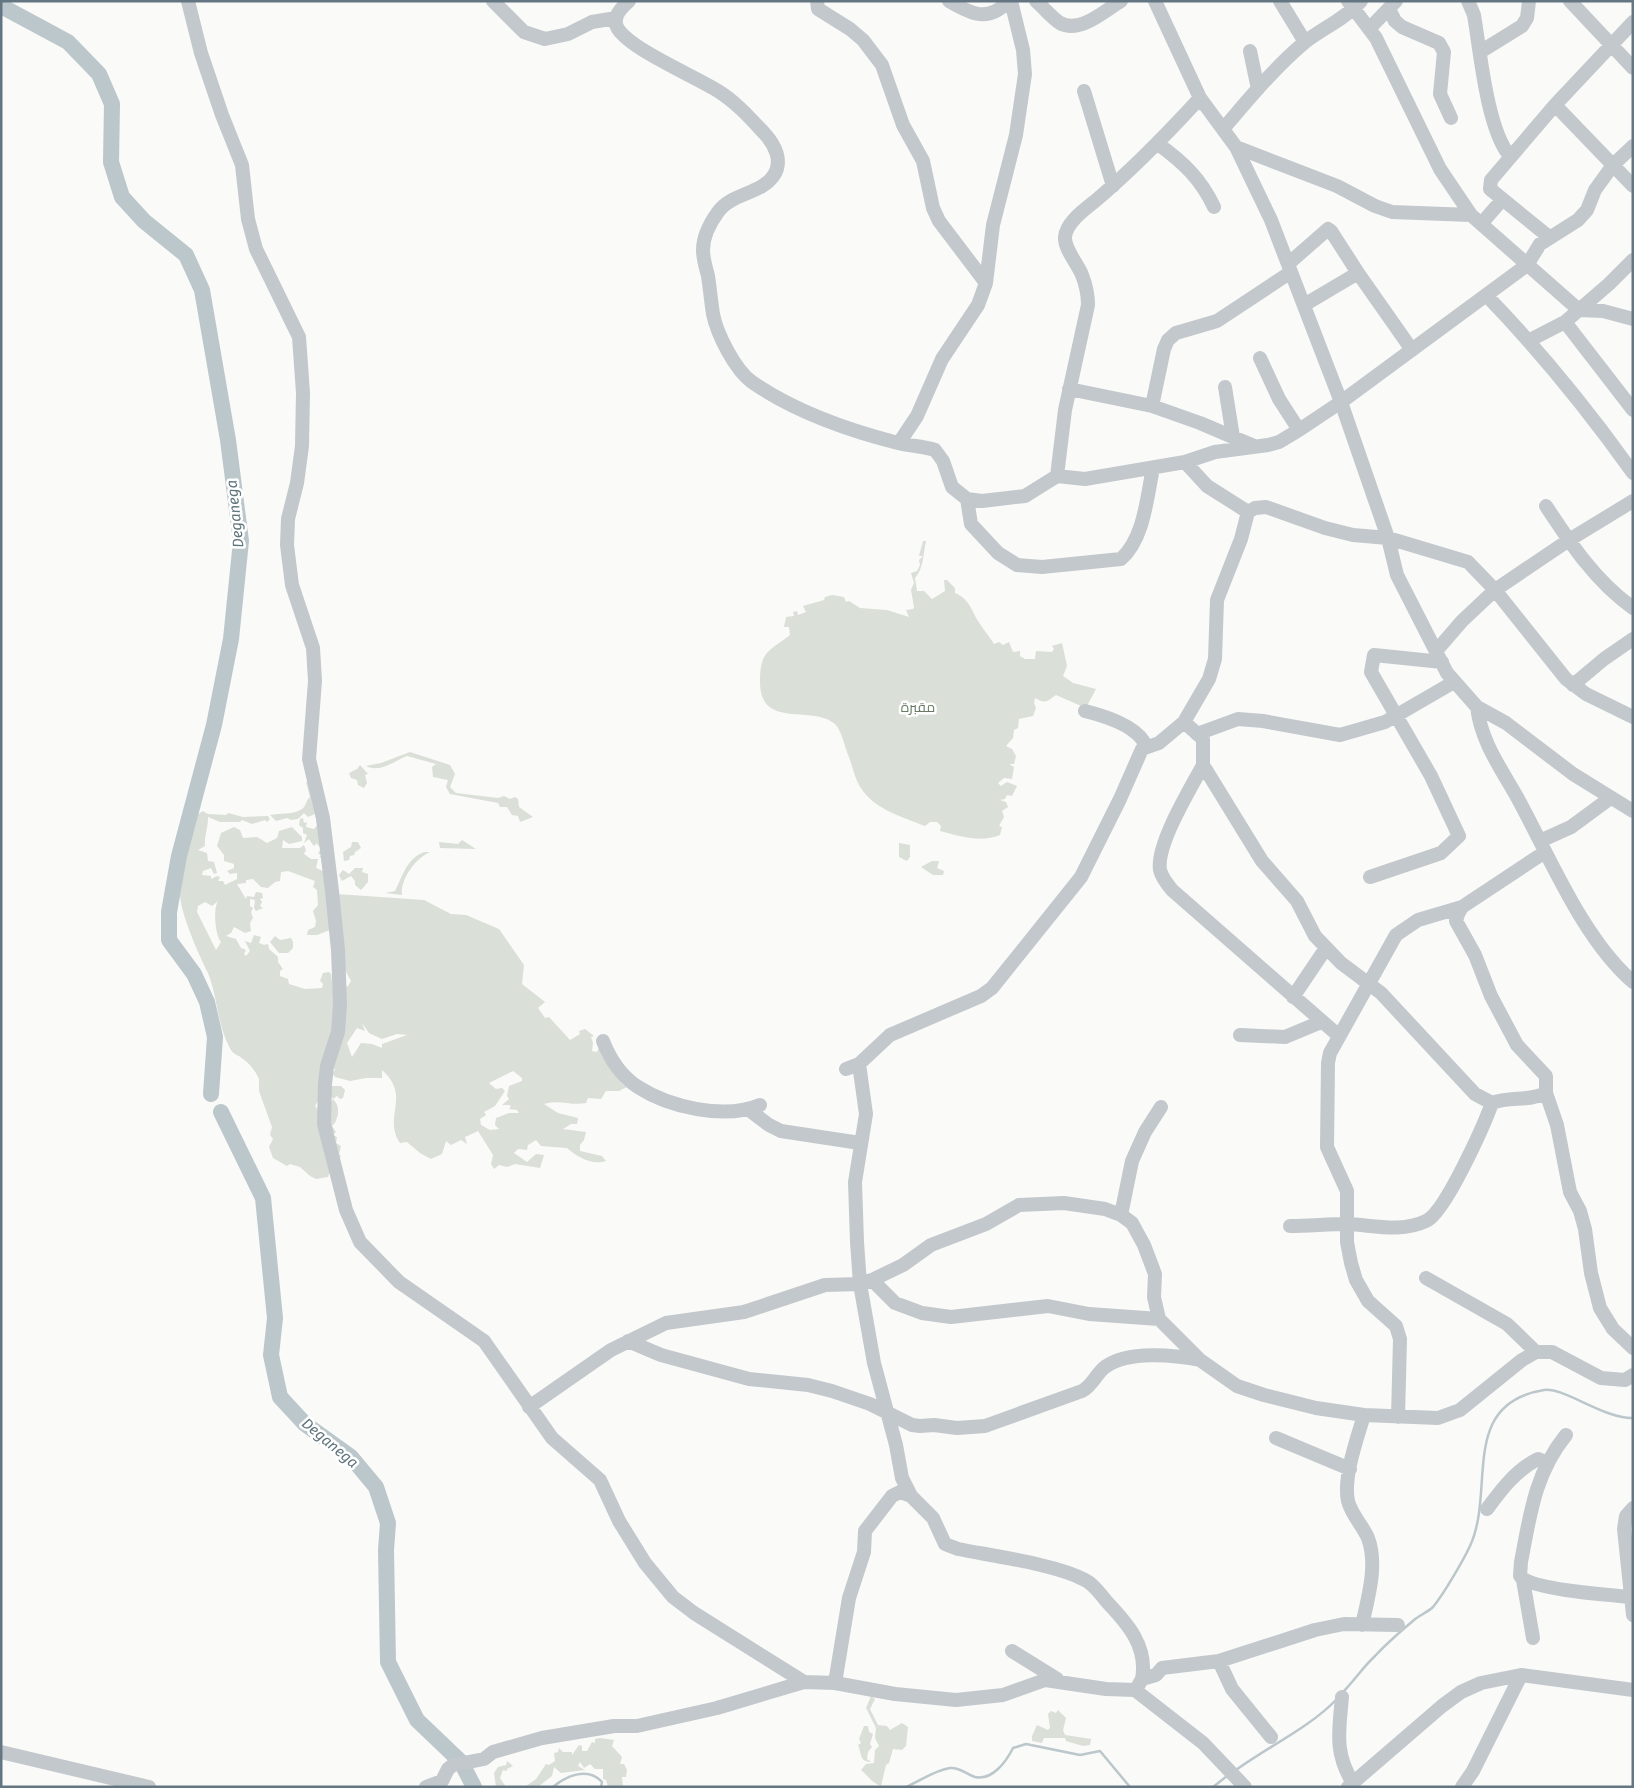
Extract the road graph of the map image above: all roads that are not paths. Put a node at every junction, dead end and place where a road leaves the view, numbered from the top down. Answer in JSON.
{"nodes":[{"id":1,"x":188,"y":1,"type":"edge"},
{"id":2,"x":493,"y":1,"type":"edge"},
{"id":3,"x":629,"y":1,"type":"edge"},
{"id":4,"x":817,"y":1,"type":"edge"},
{"id":5,"x":949,"y":1,"type":"edge"},
{"id":6,"x":1009,"y":1,"type":"edge"},
{"id":7,"x":1036,"y":1,"type":"edge"},
{"id":8,"x":1121,"y":1,"type":"edge"},
{"id":9,"x":1280,"y":1,"type":"edge"},
{"id":10,"x":1468,"y":1,"type":"edge"},
{"id":11,"x":1529,"y":1,"type":"edge"},
{"id":12,"x":1570,"y":1,"type":"edge"},
{"id":13,"x":1157,"y":2,"type":"edge"},
{"id":14,"x":1354,"y":4,"type":"edge"},
{"id":15,"x":1392,"y":5,"type":"edge"},
{"id":16,"x":616,"y":18,"type":"junction"},
{"id":17,"x":1633,"y":22,"type":"edge"},
{"id":18,"x":1369,"y":29,"type":"junction"},
{"id":19,"x":1305,"y":42,"type":"junction"},
{"id":20,"x":1610,"y":45,"type":"junction"},
{"id":21,"x":1250,"y":51,"type":"dead end"},
{"id":22,"x":1480,"y":52,"type":"junction"},
{"id":23,"x":1633,"y":68,"type":"edge"},
{"id":24,"x":1258,"y":89,"type":"junction"},
{"id":25,"x":1084,"y":90,"type":"dead end"},
{"id":26,"x":1200,"y":98,"type":"junction"},
{"id":27,"x":1555,"y":105,"type":"junction"},
{"id":28,"x":1451,"y":118,"type":"dead end"},
{"id":29,"x":1223,"y":129,"type":"junction"},
{"id":30,"x":1158,"y":144,"type":"junction"},
{"id":31,"x":1633,"y":146,"type":"edge"},
{"id":32,"x":1236,"y":147,"type":"junction"},
{"id":33,"x":1510,"y":156,"type":"junction"},
{"id":34,"x":1613,"y":166,"type":"junction"},
{"id":35,"x":1112,"y":186,"type":"junction"},
{"id":36,"x":1633,"y":186,"type":"edge"},
{"id":37,"x":1502,"y":200,"type":"junction"},
{"id":38,"x":1214,"y":207,"type":"dead end"},
{"id":39,"x":1476,"y":219,"type":"junction"},
{"id":40,"x":1549,"y":237,"type":"junction"},
{"id":41,"x":1633,"y":260,"type":"edge"},
{"id":42,"x":1527,"y":265,"type":"junction"},
{"id":43,"x":1289,"y":268,"type":"junction"},
{"id":44,"x":1358,"y":273,"type":"junction"},
{"id":45,"x":986,"y":283,"type":"junction"},
{"id":46,"x":1486,"y":295,"type":"junction"},
{"id":47,"x":1304,"y":305,"type":"junction"},
{"id":48,"x":1580,"y":310,"type":"junction"},
{"id":49,"x":1633,"y":319,"type":"edge"},
{"id":50,"x":1565,"y":322,"type":"junction"},
{"id":51,"x":1530,"y":340,"type":"junction"},
{"id":52,"x":1412,"y":350,"type":"junction"},
{"id":53,"x":1260,"y":358,"type":"dead end"},
{"id":54,"x":1225,"y":388,"type":"dead end"},
{"id":55,"x":1069,"y":389,"type":"junction"},
{"id":56,"x":1341,"y":402,"type":"junction"},
{"id":57,"x":1152,"y":406,"type":"junction"},
{"id":58,"x":1633,"y":410,"type":"edge"},
{"id":59,"x":1300,"y":430,"type":"junction"},
{"id":60,"x":1233,"y":437,"type":"junction"},
{"id":61,"x":899,"y":443,"type":"junction"},
{"id":62,"x":1254,"y":446,"type":"junction"},
{"id":63,"x":1185,"y":462,"type":"junction"},
{"id":64,"x":1154,"y":468,"type":"junction"},
{"id":65,"x":1633,"y":473,"type":"edge"},
{"id":66,"x":1057,"y":476,"type":"junction"},
{"id":67,"x":967,"y":499,"type":"junction"},
{"id":68,"x":1633,"y":501,"type":"edge"},
{"id":69,"x":1546,"y":506,"type":"dead end"},
{"id":70,"x":1248,"y":512,"type":"junction"},
{"id":71,"x":1388,"y":538,"type":"junction"},
{"id":72,"x":1569,"y":540,"type":"junction"},
{"id":73,"x":1495,"y":590,"type":"junction"},
{"id":74,"x":1633,"y":608,"type":"edge"},
{"id":75,"x":1633,"y":639,"type":"edge"},
{"id":76,"x":1439,"y":656,"type":"junction"},
{"id":77,"x":1454,"y":682,"type":"junction"},
{"id":78,"x":1574,"y":684,"type":"junction"},
{"id":79,"x":1477,"y":707,"type":"junction"},
{"id":80,"x":1085,"y":711,"type":"dead end"},
{"id":81,"x":1398,"y":715,"type":"junction"},
{"id":82,"x":1633,"y":717,"type":"edge"},
{"id":83,"x":1184,"y":722,"type":"junction"},
{"id":84,"x":1197,"y":734,"type":"junction"},
{"id":85,"x":1146,"y":746,"type":"junction"},
{"id":86,"x":1203,"y":765,"type":"junction"},
{"id":87,"x":1609,"y":799,"type":"junction"},
{"id":88,"x":1633,"y":811,"type":"edge"},
{"id":89,"x":1543,"y":846,"type":"junction"},
{"id":90,"x":1370,"y":877,"type":"dead end"},
{"id":91,"x":1462,"y":908,"type":"junction"},
{"id":92,"x":1326,"y":948,"type":"junction"},
{"id":93,"x":1633,"y":982,"type":"edge"},
{"id":94,"x":1370,"y":984,"type":"junction"},
{"id":95,"x":1293,"y":997,"type":"junction"},
{"id":96,"x":1321,"y":1022,"type":"junction"},
{"id":97,"x":1240,"y":1035,"type":"dead end"},
{"id":98,"x":1340,"y":1036,"type":"junction"},
{"id":99,"x":603,"y":1041,"type":"dead end"},
{"id":100,"x":1546,"y":1093,"type":"junction"},
{"id":101,"x":1492,"y":1103,"type":"junction"},
{"id":102,"x":1161,"y":1107,"type":"dead end"},
{"id":103,"x":860,"y":1143,"type":"junction"},
{"id":104,"x":1121,"y":1215,"type":"junction"},
{"id":105,"x":1346,"y":1224,"type":"junction"},
{"id":106,"x":1290,"y":1226,"type":"dead end"},
{"id":107,"x":1426,"y":1278,"type":"dead end"},
{"id":108,"x":866,"y":1282,"type":"junction"},
{"id":109,"x":1159,"y":1319,"type":"junction"},
{"id":110,"x":628,"y":1341,"type":"junction"},
{"id":111,"x":1633,"y":1348,"type":"edge"},
{"id":112,"x":1536,"y":1352,"type":"junction"},
{"id":113,"x":1200,"y":1360,"type":"junction"},
{"id":114,"x":1633,"y":1375,"type":"edge"},
{"id":115,"x":529,"y":1407,"type":"junction"},
{"id":116,"x":887,"y":1414,"type":"junction"},
{"id":117,"x":1364,"y":1415,"type":"junction"},
{"id":118,"x":1398,"y":1417,"type":"junction"},
{"id":119,"x":1566,"y":1435,"type":"dead end"},
{"id":120,"x":1276,"y":1438,"type":"dead end"},
{"id":121,"x":1547,"y":1462,"type":"junction"},
{"id":122,"x":1350,"y":1469,"type":"junction"},
{"id":123,"x":901,"y":1475,"type":"junction"},
{"id":124,"x":892,"y":1496,"type":"junction"},
{"id":125,"x":910,"y":1496,"type":"junction"},
{"id":126,"x":1633,"y":1508,"type":"edge"},
{"id":127,"x":1487,"y":1509,"type":"dead end"},
{"id":128,"x":1523,"y":1580,"type":"junction"},
{"id":129,"x":1631,"y":1597,"type":"junction"},
{"id":130,"x":1633,"y":1615,"type":"edge"},
{"id":131,"x":1362,"y":1625,"type":"junction"},
{"id":132,"x":1398,"y":1625,"type":"dead end"},
{"id":133,"x":1534,"y":1638,"type":"dead end"},
{"id":134,"x":1012,"y":1651,"type":"dead end"},
{"id":135,"x":1143,"y":1658,"type":"junction"},
{"id":136,"x":1219,"y":1661,"type":"junction"},
{"id":137,"x":1162,"y":1668,"type":"junction"},
{"id":138,"x":1521,"y":1675,"type":"junction"},
{"id":139,"x":804,"y":1682,"type":"junction"},
{"id":140,"x":1062,"y":1682,"type":"junction"},
{"id":141,"x":835,"y":1683,"type":"junction"},
{"id":142,"x":1139,"y":1684,"type":"junction"},
{"id":143,"x":1633,"y":1690,"type":"edge"},
{"id":144,"x":1342,"y":1697,"type":"dead end"},
{"id":145,"x":1271,"y":1737,"type":"dead end"},
{"id":146,"x":1,"y":1752,"type":"edge"},
{"id":147,"x":1350,"y":1785,"type":"edge"},
{"id":148,"x":149,"y":1787,"type":"edge"},
{"id":149,"x":426,"y":1787,"type":"edge"},
{"id":150,"x":1245,"y":1787,"type":"edge"},
{"id":151,"x":1462,"y":1787,"type":"edge"}],
"edges":[{"from":1,"to":115,"type":"street"},
{"from":2,"to":16,"type":"street"},
{"from":3,"to":16,"type":"street"},
{"from":4,"to":45,"type":"street"},
{"from":5,"to":6,"type":"street"},
{"from":6,"to":45,"type":"street"},
{"from":7,"to":8,"type":"street"},
{"from":9,"to":19,"type":"street"},
{"from":10,"to":22,"type":"street"},
{"from":11,"to":22,"type":"street"},
{"from":12,"to":20,"type":"street"},
{"from":13,"to":26,"type":"street"},
{"from":14,"to":18,"type":"street"},
{"from":14,"to":19,"type":"street"},
{"from":15,"to":18,"type":"street"},
{"from":15,"to":28,"type":"street"},
{"from":16,"to":61,"type":"street"},
{"from":17,"to":20,"type":"street"},
{"from":18,"to":39,"type":"street"},
{"from":19,"to":24,"type":"street"},
{"from":20,"to":23,"type":"street"},
{"from":20,"to":27,"type":"street"},
{"from":21,"to":24,"type":"street"},
{"from":22,"to":33,"type":"street"},
{"from":24,"to":29,"type":"street"},
{"from":25,"to":35,"type":"street"},
{"from":26,"to":29,"type":"street"},
{"from":26,"to":30,"type":"street"},
{"from":27,"to":33,"type":"street"},
{"from":27,"to":34,"type":"street"},
{"from":29,"to":32,"type":"street"},
{"from":30,"to":35,"type":"street"},
{"from":30,"to":38,"type":"street"},
{"from":31,"to":34,"type":"street"},
{"from":32,"to":39,"type":"street"},
{"from":32,"to":43,"type":"street"},
{"from":33,"to":37,"type":"street"},
{"from":34,"to":36,"type":"street"},
{"from":34,"to":40,"type":"street"},
{"from":35,"to":55,"type":"street"},
{"from":37,"to":39,"type":"street"},
{"from":37,"to":40,"type":"street"},
{"from":39,"to":42,"type":"street"},
{"from":40,"to":42,"type":"street"},
{"from":41,"to":48,"type":"street"},
{"from":42,"to":46,"type":"street"},
{"from":42,"to":48,"type":"street"},
{"from":43,"to":44,"type":"street"},
{"from":43,"to":47,"type":"street"},
{"from":43,"to":57,"type":"street"},
{"from":44,"to":47,"type":"street"},
{"from":44,"to":52,"type":"street"},
{"from":45,"to":61,"type":"street"},
{"from":46,"to":51,"type":"street"},
{"from":46,"to":52,"type":"street"},
{"from":47,"to":56,"type":"street"},
{"from":48,"to":49,"type":"street"},
{"from":48,"to":50,"type":"street"},
{"from":50,"to":51,"type":"street"},
{"from":50,"to":58,"type":"street"},
{"from":51,"to":65,"type":"street"},
{"from":52,"to":56,"type":"street"},
{"from":53,"to":59,"type":"street"},
{"from":54,"to":60,"type":"street"},
{"from":55,"to":57,"type":"street"},
{"from":55,"to":66,"type":"street"},
{"from":56,"to":59,"type":"street"},
{"from":56,"to":71,"type":"street"},
{"from":57,"to":60,"type":"street"},
{"from":59,"to":62,"type":"street"},
{"from":60,"to":62,"type":"street"},
{"from":61,"to":67,"type":"street"},
{"from":62,"to":63,"type":"street"},
{"from":63,"to":64,"type":"street"},
{"from":63,"to":70,"type":"street"},
{"from":64,"to":66,"type":"street"},
{"from":64,"to":67,"type":"street"},
{"from":66,"to":67,"type":"street"},
{"from":68,"to":72,"type":"street"},
{"from":69,"to":72,"type":"street"},
{"from":70,"to":71,"type":"street"},
{"from":70,"to":83,"type":"street"},
{"from":71,"to":73,"type":"street"},
{"from":71,"to":76,"type":"street"},
{"from":72,"to":73,"type":"street"},
{"from":72,"to":74,"type":"street"},
{"from":73,"to":76,"type":"street"},
{"from":73,"to":78,"type":"street"},
{"from":75,"to":78,"type":"street"},
{"from":76,"to":77,"type":"street"},
{"from":76,"to":81,"type":"street"},
{"from":77,"to":79,"type":"street"},
{"from":77,"to":81,"type":"street"},
{"from":78,"to":82,"type":"street"},
{"from":79,"to":87,"type":"street"},
{"from":79,"to":89,"type":"street"},
{"from":80,"to":85,"type":"street"},
{"from":81,"to":84,"type":"street"},
{"from":81,"to":90,"type":"street"},
{"from":83,"to":84,"type":"street"},
{"from":83,"to":85,"type":"street"},
{"from":84,"to":86,"type":"street"},
{"from":85,"to":103,"type":"street"},
{"from":86,"to":92,"type":"street"},
{"from":86,"to":95,"type":"street"},
{"from":87,"to":88,"type":"street"},
{"from":87,"to":89,"type":"street"},
{"from":89,"to":91,"type":"street"},
{"from":89,"to":93,"type":"street"},
{"from":91,"to":94,"type":"street"},
{"from":91,"to":100,"type":"street"},
{"from":92,"to":94,"type":"street"},
{"from":92,"to":95,"type":"street"},
{"from":94,"to":98,"type":"street"},
{"from":94,"to":101,"type":"street"},
{"from":95,"to":96,"type":"street"},
{"from":96,"to":97,"type":"street"},
{"from":96,"to":98,"type":"street"},
{"from":98,"to":105,"type":"street"},
{"from":99,"to":103,"type":"street"},
{"from":100,"to":101,"type":"street"},
{"from":100,"to":111,"type":"street"},
{"from":101,"to":105,"type":"street"},
{"from":102,"to":104,"type":"street"},
{"from":103,"to":108,"type":"street"},
{"from":104,"to":108,"type":"street"},
{"from":104,"to":109,"type":"street"},
{"from":105,"to":106,"type":"street"},
{"from":105,"to":118,"type":"street"},
{"from":107,"to":112,"type":"street"},
{"from":108,"to":109,"type":"street"},
{"from":108,"to":110,"type":"street"},
{"from":108,"to":116,"type":"street"},
{"from":109,"to":113,"type":"street"},
{"from":110,"to":115,"type":"street"},
{"from":110,"to":116,"type":"street"},
{"from":112,"to":114,"type":"street"},
{"from":112,"to":118,"type":"street"},
{"from":113,"to":116,"type":"street"},
{"from":113,"to":117,"type":"street"},
{"from":115,"to":139,"type":"street"},
{"from":116,"to":123,"type":"street"},
{"from":117,"to":118,"type":"street"},
{"from":117,"to":122,"type":"street"},
{"from":119,"to":121,"type":"street"},
{"from":120,"to":122,"type":"street"},
{"from":121,"to":127,"type":"street"},
{"from":121,"to":128,"type":"street"},
{"from":122,"to":131,"type":"street"},
{"from":123,"to":124,"type":"street"},
{"from":123,"to":125,"type":"street"},
{"from":124,"to":125,"type":"street"},
{"from":124,"to":141,"type":"street"},
{"from":125,"to":135,"type":"street"},
{"from":126,"to":129,"type":"street"},
{"from":128,"to":129,"type":"street"},
{"from":128,"to":133,"type":"street"},
{"from":129,"to":130,"type":"street"},
{"from":131,"to":132,"type":"street"},
{"from":131,"to":136,"type":"street"},
{"from":134,"to":140,"type":"street"},
{"from":135,"to":137,"type":"street"},
{"from":135,"to":142,"type":"street"},
{"from":136,"to":137,"type":"street"},
{"from":136,"to":145,"type":"street"},
{"from":137,"to":142,"type":"street"},
{"from":138,"to":143,"type":"street"},
{"from":138,"to":147,"type":"street"},
{"from":138,"to":151,"type":"street"},
{"from":139,"to":141,"type":"street"},
{"from":139,"to":149,"type":"street"},
{"from":140,"to":141,"type":"street"},
{"from":140,"to":142,"type":"street"},
{"from":142,"to":150,"type":"street"},
{"from":144,"to":147,"type":"street"},
{"from":146,"to":148,"type":"street"}]}
